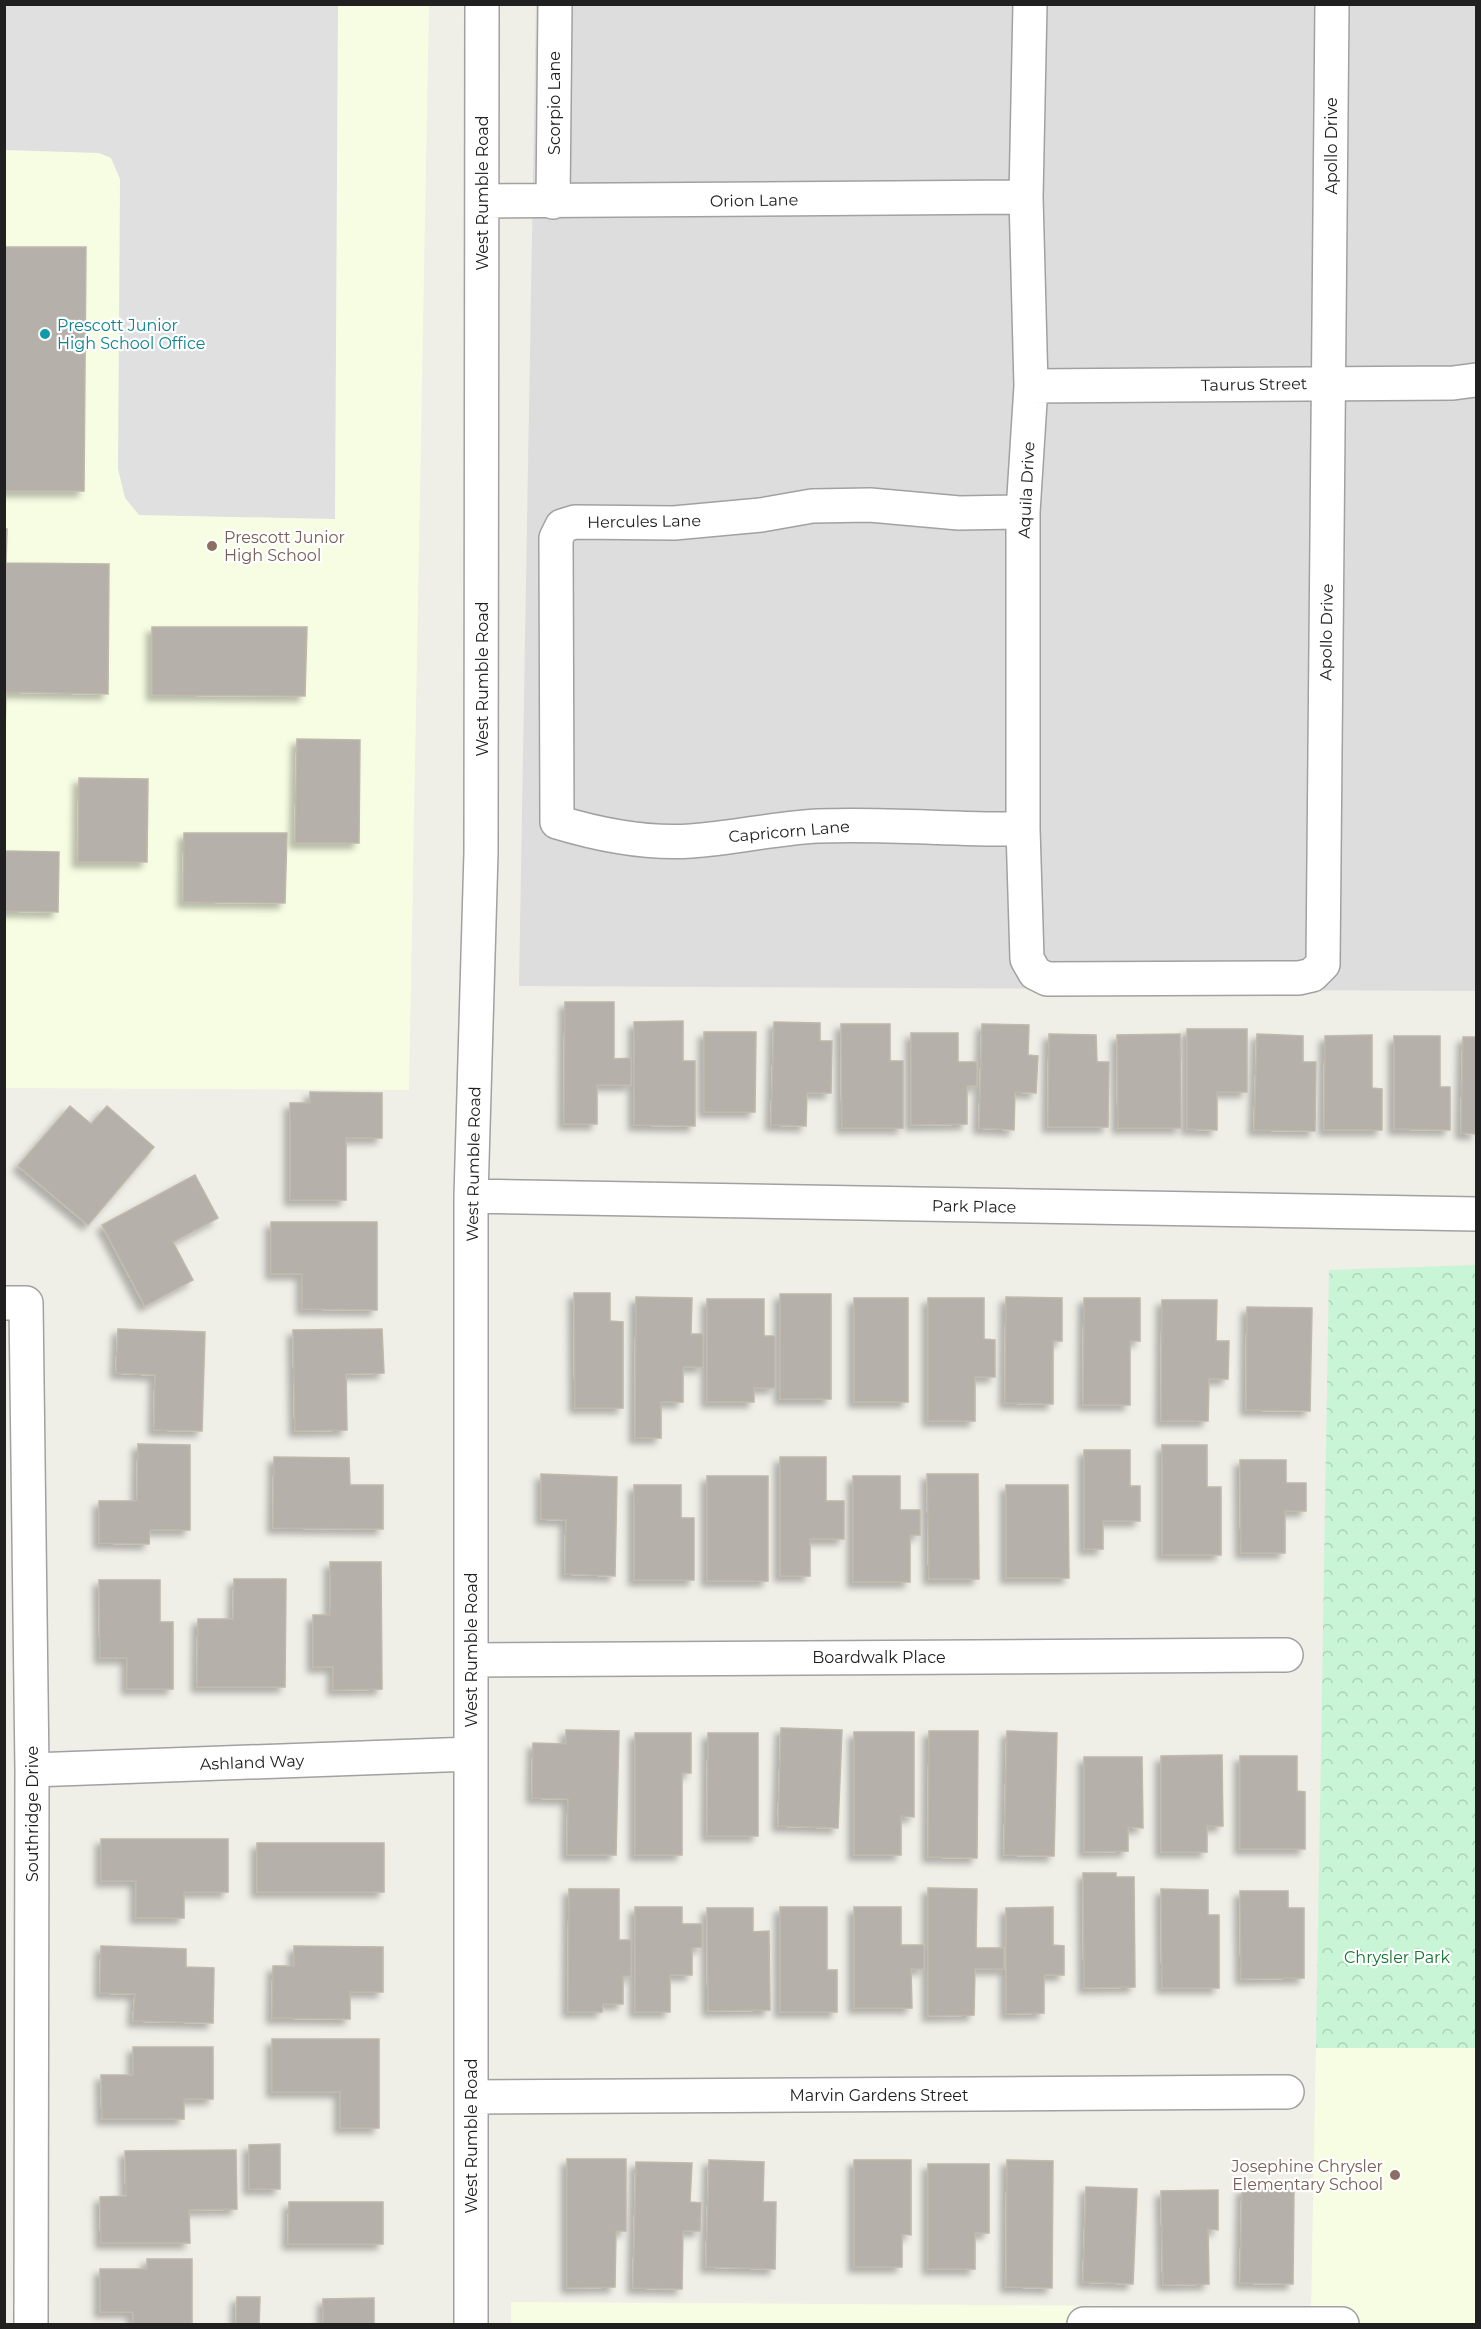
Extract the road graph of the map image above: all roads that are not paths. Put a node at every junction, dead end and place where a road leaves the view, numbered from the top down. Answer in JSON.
{"nodes":[{"id":1,"x":482,"y":4,"type":"edge"},
{"id":2,"x":555,"y":4,"type":"edge"},
{"id":3,"x":1030,"y":4,"type":"edge"},
{"id":4,"x":1332,"y":4,"type":"edge"},
{"id":5,"x":1026,"y":197,"type":"junction"},
{"id":6,"x":483,"y":201,"type":"junction"},
{"id":7,"x":543,"y":201,"type":"junction"},
{"id":8,"x":1476,"y":380,"type":"edge"},
{"id":9,"x":1329,"y":383,"type":"junction"},
{"id":10,"x":1031,"y":386,"type":"junction"},
{"id":11,"x":1023,"y":512,"type":"junction"},
{"id":12,"x":556,"y":822,"type":"joint"},
{"id":13,"x":1023,"y":829,"type":"junction"},
{"id":14,"x":1035,"y":973,"type":"joint"},
{"id":15,"x":471,"y":1196,"type":"junction"},
{"id":16,"x":1476,"y":1214,"type":"edge"},
{"id":17,"x":15,"y":1303,"type":"edge"},
{"id":18,"x":1286,"y":1655,"type":"dead end"},
{"id":19,"x":471,"y":1660,"type":"junction"},
{"id":20,"x":471,"y":1754,"type":"junction"},
{"id":21,"x":32,"y":1770,"type":"junction"},
{"id":22,"x":1287,"y":2092,"type":"dead end"},
{"id":23,"x":471,"y":2097,"type":"junction"},
{"id":24,"x":1342,"y":2324,"type":"edge"},
{"id":25,"x":31,"y":2325,"type":"edge"},
{"id":26,"x":471,"y":2325,"type":"edge"},
{"id":27,"x":1084,"y":2325,"type":"edge"}],
"edges":[{"from":1,"to":6,"type":"street","name":"West Rumble Road"},
{"from":2,"to":7,"type":"street","name":"Scorpio Lane"},
{"from":3,"to":5,"type":"street","name":"Aquila Drive"},
{"from":4,"to":9,"type":"street","name":"Apollo Drive"},
{"from":5,"to":7,"type":"street","name":"Orion Lane"},
{"from":5,"to":10,"type":"street","name":"Aquila Drive"},
{"from":6,"to":7,"type":"street","name":"Orion Lane"},
{"from":6,"to":15,"type":"street","name":"West Rumble Road"},
{"from":8,"to":9,"type":"street","name":"Taurus Street"},
{"from":9,"to":10,"type":"street","name":"Taurus Street"},
{"from":9,"to":14,"type":"street","name":"Apollo Drive"},
{"from":10,"to":11,"type":"street","name":"Aquila Drive"},
{"from":11,"to":12,"type":"street","name":"Hercules Lane"},
{"from":11,"to":13,"type":"street","name":"Aquila Drive"},
{"from":12,"to":13,"type":"street","name":"Capricorn Lane"},
{"from":13,"to":14,"type":"street","name":"Aquila Drive"},
{"from":15,"to":16,"type":"street","name":"Park Place"},
{"from":15,"to":19,"type":"street","name":"West Rumble Road"},
{"from":17,"to":21,"type":"street","name":"Southridge Drive"},
{"from":18,"to":19,"type":"street","name":"Boardwalk Place"},
{"from":19,"to":20,"type":"street","name":"West Rumble Road"},
{"from":20,"to":21,"type":"street","name":"Ashland Way"},
{"from":20,"to":23,"type":"street","name":"West Rumble Road"},
{"from":21,"to":25,"type":"street","name":"Southridge Drive"},
{"from":22,"to":23,"type":"street","name":"Marvin Gardens Street"},
{"from":23,"to":26,"type":"street","name":"West Rumble Road"},
{"from":24,"to":27,"type":"street"}]}
